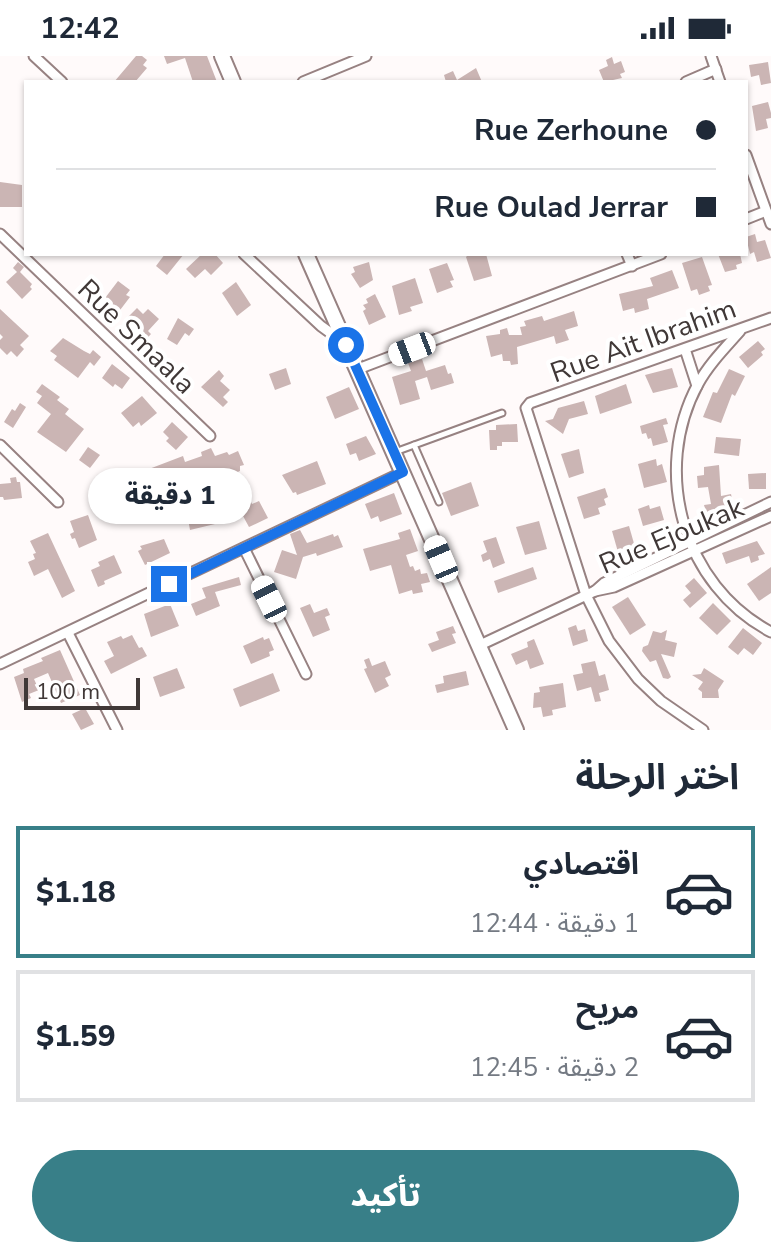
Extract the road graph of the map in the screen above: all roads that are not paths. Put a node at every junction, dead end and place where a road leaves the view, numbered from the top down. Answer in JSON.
{"nodes":[{"id":1,"x":34,"y":56,"type":"edge"},
{"id":2,"x":222,"y":56,"type":"edge"},
{"id":3,"x":366,"y":56,"type":"edge"},
{"id":4,"x":711,"y":56,"type":"edge"},
{"id":5,"x":716,"y":69,"type":"junction"},
{"id":6,"x":60,"y":80,"type":"edge"},
{"id":7,"x":232,"y":80,"type":"edge"},
{"id":8,"x":308,"y":80,"type":"edge"},
{"id":9,"x":691,"y":80,"type":"edge"},
{"id":10,"x":719,"y":80,"type":"edge"},
{"id":11,"x":748,"y":159,"type":"edge"},
{"id":12,"x":766,"y":198,"type":"edge"},
{"id":13,"x":766,"y":211,"type":"junction"},
{"id":14,"x":748,"y":218,"type":"edge"},
{"id":15,"x":771,"y":224,"type":"edge"},
{"id":16,"x":0,"y":234,"type":"edge"},
{"id":17,"x":246,"y":256,"type":"edge"},
{"id":18,"x":307,"y":256,"type":"edge"},
{"id":19,"x":628,"y":256,"type":"edge"},
{"id":20,"x":656,"y":256,"type":"edge"},
{"id":21,"x":632,"y":266,"type":"junction"},
{"id":22,"x":771,"y":318,"type":"edge"},
{"id":23,"x":742,"y":329,"type":"junction"},
{"id":24,"x":346,"y":345,"type":"junction"},
{"id":25,"x":685,"y":349,"type":"junction"},
{"id":26,"x":358,"y":369,"type":"junction"},
{"id":27,"x":697,"y":386,"type":"junction"},
{"id":28,"x":502,"y":413,"type":"dead end"},
{"id":29,"x":210,"y":436,"type":"dead end"},
{"id":30,"x":0,"y":445,"type":"edge"},
{"id":31,"x":414,"y":445,"type":"junction"},
{"id":32,"x":394,"y":452,"type":"junction"},
{"id":33,"x":12,"y":456,"type":"junction"},
{"id":34,"x":0,"y":462,"type":"edge"},
{"id":35,"x":403,"y":472,"type":"junction"},
{"id":36,"x":58,"y":502,"type":"dead end"},
{"id":37,"x":439,"y":502,"type":"dead end"},
{"id":38,"x":771,"y":502,"type":"edge"},
{"id":39,"x":771,"y":516,"type":"edge"},
{"id":40,"x":689,"y":542,"type":"junction"},
{"id":41,"x":244,"y":548,"type":"junction"},
{"id":42,"x":693,"y":552,"type":"junction"},
{"id":43,"x":590,"y":593,"type":"junction"},
{"id":44,"x":771,"y":632,"type":"edge"},
{"id":45,"x":68,"y":633,"type":"junction"},
{"id":46,"x":478,"y":646,"type":"junction"},
{"id":47,"x":0,"y":664,"type":"edge"},
{"id":48,"x":306,"y":674,"type":"dead end"},
{"id":49,"x":117,"y":730,"type":"edge"},
{"id":50,"x":516,"y":730,"type":"edge"},
{"id":51,"x":703,"y":730,"type":"edge"}],
"edges":[{"from":1,"to":6,"type":"street"},
{"from":2,"to":7,"type":"street"},
{"from":3,"to":8,"type":"street"},
{"from":4,"to":5,"type":"street"},
{"from":5,"to":9,"type":"street"},
{"from":5,"to":10,"type":"street"},
{"from":11,"to":12,"type":"street"},
{"from":12,"to":13,"type":"street"},
{"from":13,"to":14,"type":"street"},
{"from":13,"to":15,"type":"street"},
{"from":16,"to":29,"type":"street","name":"Rue Smaala"},
{"from":17,"to":24,"type":"street"},
{"from":18,"to":24,"type":"street"},
{"from":19,"to":21,"type":"street"},
{"from":20,"to":21,"type":"street"},
{"from":21,"to":26,"type":"street"},
{"from":22,"to":23,"type":"street","name":"Rue Ait Ibrahim"},
{"from":23,"to":25,"type":"street","name":"Rue Ait Ibrahim"},
{"from":23,"to":27,"type":"street"},
{"from":24,"to":26,"type":"street"},
{"from":25,"to":27,"type":"street"},
{"from":25,"to":43,"type":"street","name":"Rue Ait Ibrahim"},
{"from":26,"to":32,"type":"street"},
{"from":27,"to":40,"type":"street"},
{"from":28,"to":31,"type":"lane"},
{"from":30,"to":33,"type":"street"},
{"from":31,"to":32,"type":"lane"},
{"from":31,"to":37,"type":"lane"},
{"from":32,"to":35,"type":"street"},
{"from":33,"to":34,"type":"street"},
{"from":33,"to":36,"type":"street"},
{"from":35,"to":41,"type":"street"},
{"from":35,"to":46,"type":"street"},
{"from":38,"to":40,"type":"street","name":"Rue Ejoukak"},
{"from":39,"to":42,"type":"street","name":"Rue Ejoukak"},
{"from":40,"to":42,"type":"street"},
{"from":40,"to":43,"type":"street","name":"Rue Ejoukak"},
{"from":41,"to":45,"type":"street"},
{"from":41,"to":48,"type":"street"},
{"from":42,"to":43,"type":"street","name":"Rue Ejoukak"},
{"from":42,"to":44,"type":"street"},
{"from":43,"to":46,"type":"street","name":"Rue Ejoukak"},
{"from":43,"to":51,"type":"street"},
{"from":45,"to":47,"type":"street"},
{"from":45,"to":49,"type":"street"},
{"from":46,"to":50,"type":"street"}]}
